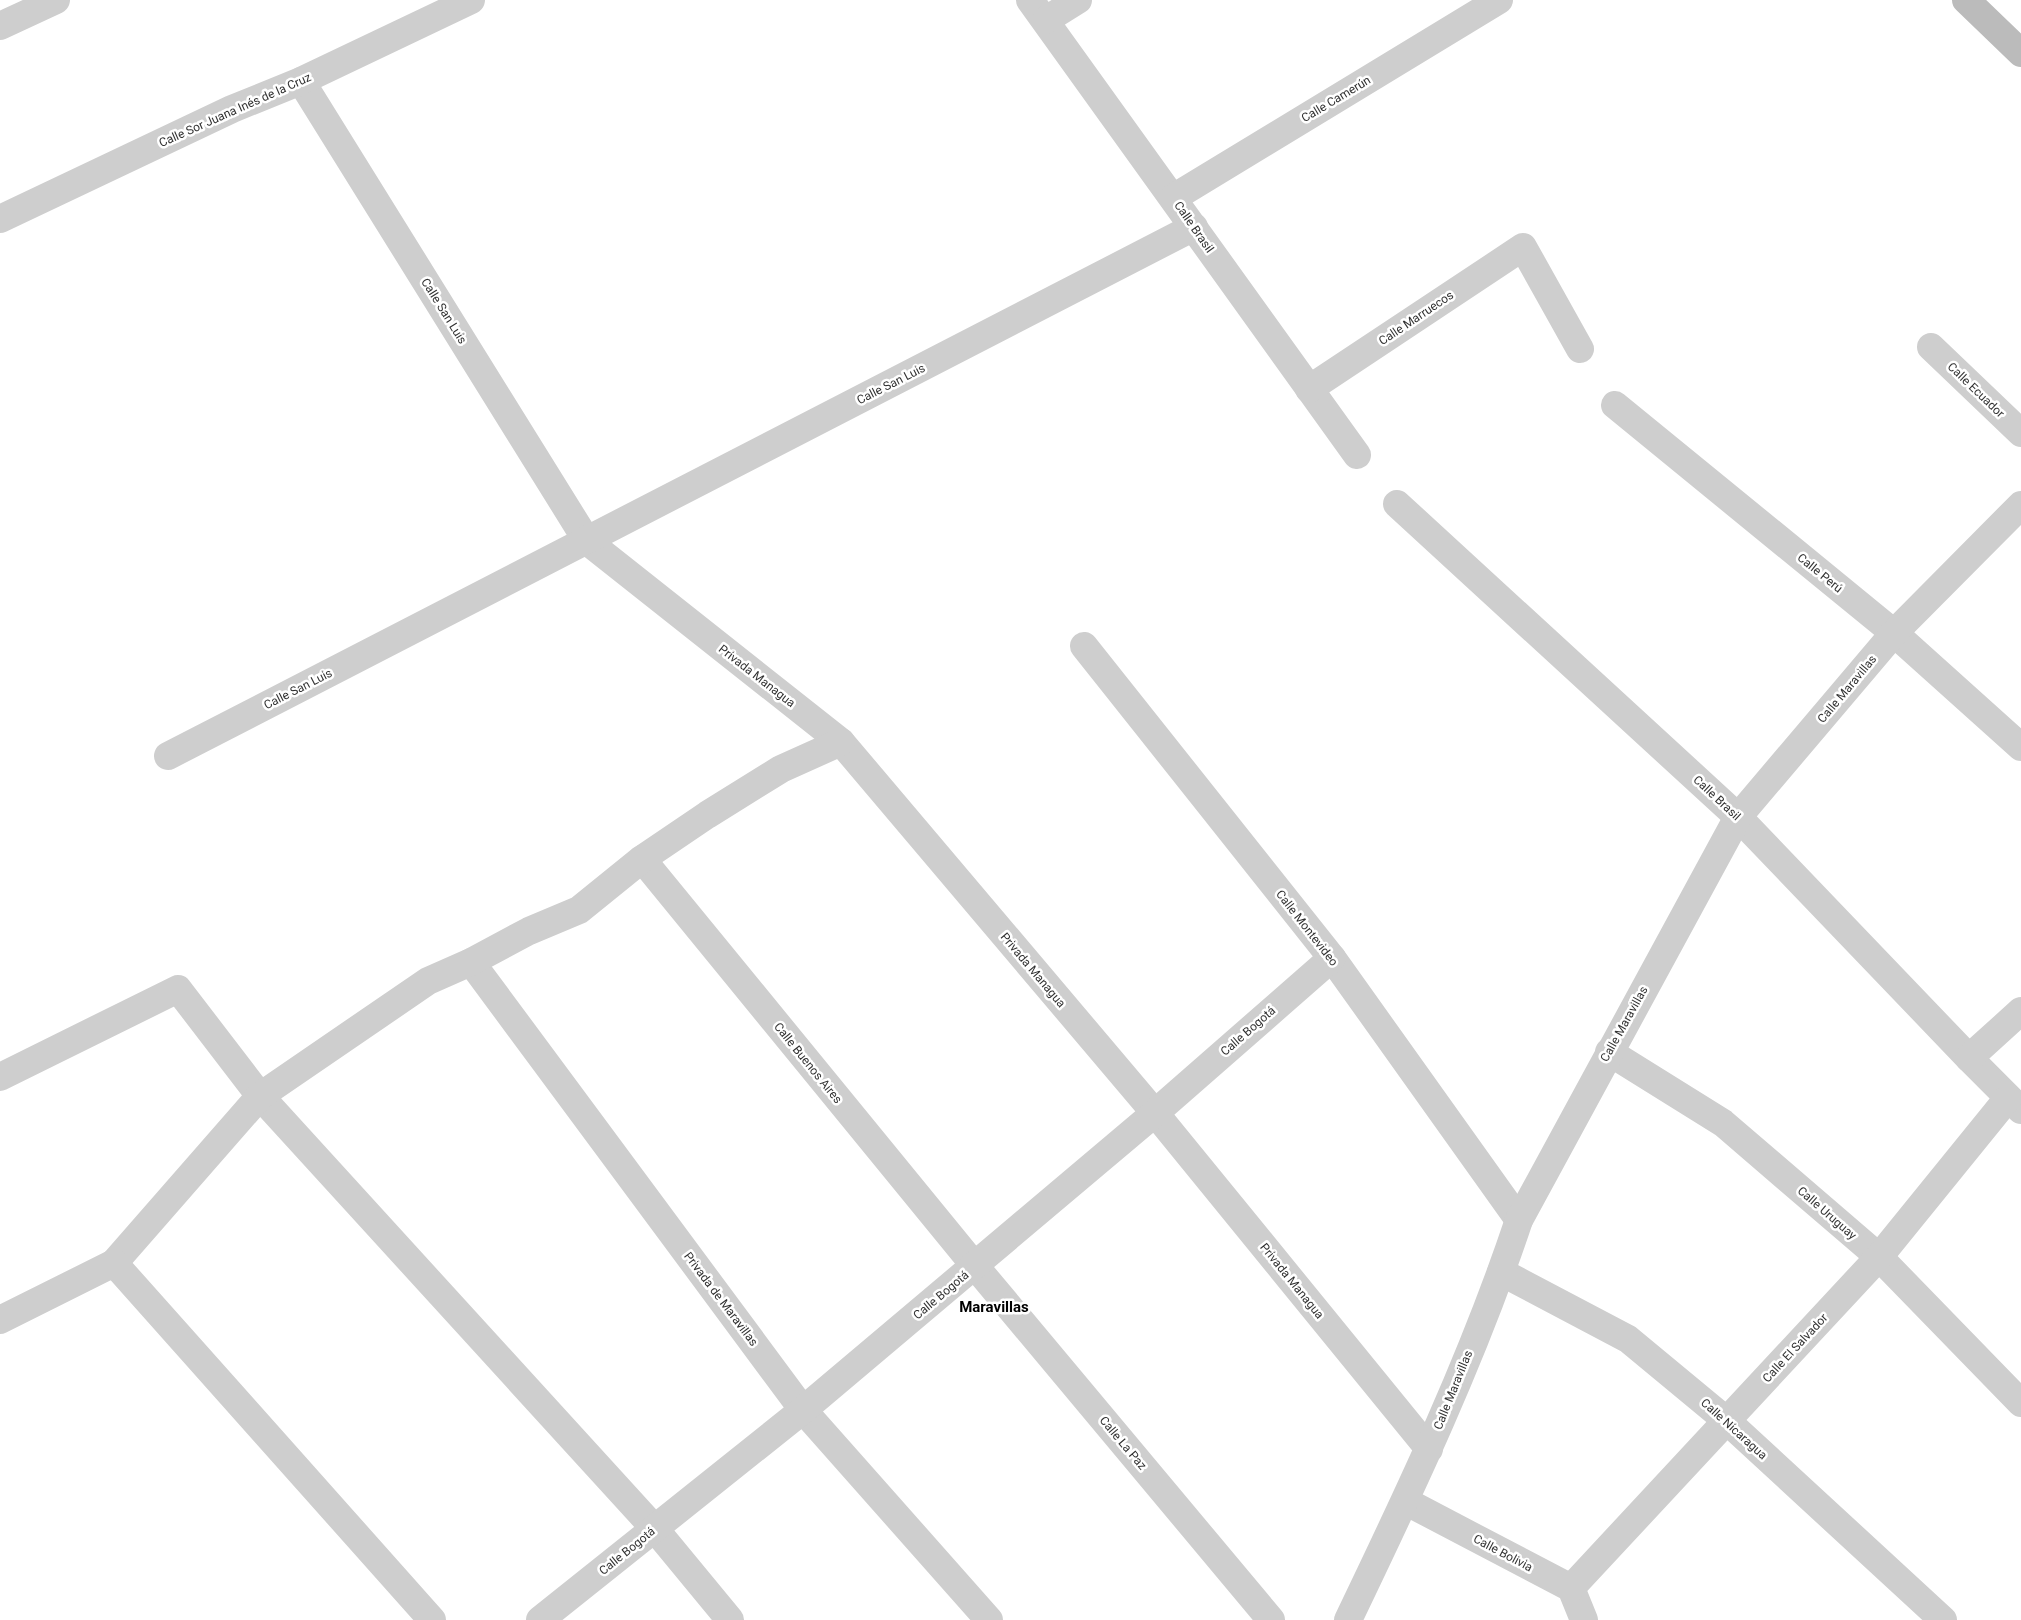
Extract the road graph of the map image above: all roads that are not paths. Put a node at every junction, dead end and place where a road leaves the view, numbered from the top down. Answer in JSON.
{"nodes":[{"id":1,"x":56,"y":0,"type":"edge"},
{"id":2,"x":469,"y":0,"type":"edge"},
{"id":3,"x":1078,"y":0,"type":"edge"},
{"id":4,"x":1500,"y":0,"type":"edge"},
{"id":5,"x":1966,"y":0,"type":"edge"},
{"id":6,"x":1038,"y":10,"type":"edge"},
{"id":7,"x":0,"y":26,"type":"edge"},
{"id":8,"x":2021,"y":54,"type":"edge"},
{"id":9,"x":301,"y":81,"type":"junction"},
{"id":10,"x":1173,"y":198,"type":"junction"},
{"id":11,"x":0,"y":220,"type":"edge"},
{"id":12,"x":1194,"y":227,"type":"junction"},
{"id":13,"x":1931,"y":347,"type":"dead end"},
{"id":14,"x":1580,"y":349,"type":"dead end"},
{"id":15,"x":1309,"y":389,"type":"junction"},
{"id":16,"x":1614,"y":405,"type":"dead end"},
{"id":17,"x":2021,"y":433,"type":"edge"},
{"id":18,"x":1357,"y":455,"type":"dead end"},
{"id":19,"x":1397,"y":504,"type":"dead end"},
{"id":20,"x":2021,"y":505,"type":"edge"},
{"id":21,"x":587,"y":541,"type":"junction"},
{"id":22,"x":1894,"y":633,"type":"junction"},
{"id":23,"x":1084,"y":646,"type":"dead end"},
{"id":24,"x":841,"y":742,"type":"junction"},
{"id":25,"x":2021,"y":747,"type":"edge"},
{"id":26,"x":168,"y":756,"type":"dead end"},
{"id":27,"x":1738,"y":817,"type":"junction"},
{"id":28,"x":642,"y":859,"type":"junction"},
{"id":29,"x":1332,"y":958,"type":"junction"},
{"id":30,"x":471,"y":962,"type":"junction"},
{"id":31,"x":2021,"y":1011,"type":"edge"},
{"id":32,"x":1609,"y":1052,"type":"junction"},
{"id":33,"x":1968,"y":1058,"type":"junction"},
{"id":34,"x":0,"y":1076,"type":"edge"},
{"id":35,"x":260,"y":1096,"type":"junction"},
{"id":36,"x":2014,"y":1104,"type":"edge"},
{"id":37,"x":1155,"y":1113,"type":"junction"},
{"id":38,"x":1519,"y":1220,"type":"junction"},
{"id":39,"x":1879,"y":1257,"type":"junction"},
{"id":40,"x":114,"y":1263,"type":"junction"},
{"id":41,"x":974,"y":1266,"type":"junction"},
{"id":42,"x":1501,"y":1272,"type":"junction"},
{"id":43,"x":0,"y":1320,"type":"edge"},
{"id":44,"x":2021,"y":1403,"type":"edge"},
{"id":45,"x":803,"y":1410,"type":"junction"},
{"id":46,"x":1727,"y":1421,"type":"junction"},
{"id":47,"x":1429,"y":1450,"type":"junction"},
{"id":48,"x":1405,"y":1501,"type":"junction"},
{"id":49,"x":655,"y":1529,"type":"junction"},
{"id":50,"x":1571,"y":1588,"type":"junction"},
{"id":51,"x":432,"y":1620,"type":"edge"},
{"id":52,"x":540,"y":1620,"type":"edge"},
{"id":53,"x":730,"y":1620,"type":"edge"},
{"id":54,"x":989,"y":1620,"type":"edge"},
{"id":55,"x":1271,"y":1620,"type":"edge"},
{"id":56,"x":1348,"y":1620,"type":"edge"},
{"id":57,"x":1584,"y":1620,"type":"edge"},
{"id":58,"x":1942,"y":1620,"type":"edge"}],
"edges":[{"from":1,"to":7,"type":"street"},
{"from":2,"to":9,"type":"street","name":"Calle Sor Juana Inés de la Cruz"},
{"from":3,"to":6,"type":"street"},
{"from":4,"to":10,"type":"street","name":"Calle Camerún"},
{"from":5,"to":8,"type":"street"},
{"from":6,"to":10,"type":"street","name":"Calle Brasil"},
{"from":9,"to":11,"type":"street","name":"Calle Sor Juana Inés de la Cruz"},
{"from":9,"to":21,"type":"street","name":"Calle San Luis"},
{"from":10,"to":12,"type":"street","name":"Calle Brasil"},
{"from":12,"to":15,"type":"street","name":"Calle Brasil"},
{"from":12,"to":21,"type":"street","name":"Calle San Luis"},
{"from":13,"to":17,"type":"street","name":"Calle Ecuador"},
{"from":14,"to":15,"type":"street","name":"Calle Marruecos"},
{"from":15,"to":18,"type":"street","name":"Calle Brasil"},
{"from":16,"to":22,"type":"street","name":"Calle Perú"},
{"from":19,"to":27,"type":"street","name":"Calle Brasil"},
{"from":20,"to":22,"type":"street","name":"Calle Maravillas"},
{"from":21,"to":24,"type":"street","name":"Privada Managua"},
{"from":21,"to":26,"type":"street","name":"Calle San Luis"},
{"from":22,"to":25,"type":"street","name":"Calle Perú"},
{"from":22,"to":27,"type":"street","name":"Calle Maravillas"},
{"from":23,"to":29,"type":"street","name":"Calle Montevideo"},
{"from":24,"to":28,"type":"street"},
{"from":24,"to":37,"type":"street","name":"Privada Managua"},
{"from":27,"to":32,"type":"street","name":"Calle Maravillas"},
{"from":27,"to":33,"type":"street","name":"Calle Brasil"},
{"from":28,"to":30,"type":"street"},
{"from":28,"to":41,"type":"street","name":"Calle Buenos Aires"},
{"from":29,"to":37,"type":"street","name":"Calle Bogotá"},
{"from":29,"to":38,"type":"street","name":"Calle Montevideo"},
{"from":30,"to":35,"type":"street"},
{"from":30,"to":45,"type":"street","name":"Privada de Maravillas"},
{"from":31,"to":33,"type":"street"},
{"from":32,"to":38,"type":"street","name":"Calle Maravillas"},
{"from":32,"to":39,"type":"street","name":"Calle Uruguay"},
{"from":33,"to":36,"type":"street","name":"Calle Brasil"},
{"from":34,"to":35,"type":"street"},
{"from":35,"to":40,"type":"street"},
{"from":35,"to":49,"type":"street"},
{"from":36,"to":39,"type":"street","name":"Calle El Salvador"},
{"from":37,"to":41,"type":"street","name":"Calle Bogotá"},
{"from":37,"to":47,"type":"street","name":"Privada Managua"},
{"from":38,"to":42,"type":"street","name":"Calle Maravillas"},
{"from":39,"to":44,"type":"street","name":"Calle Uruguay"},
{"from":39,"to":46,"type":"street","name":"Calle El Salvador"},
{"from":40,"to":43,"type":"street"},
{"from":40,"to":51,"type":"street"},
{"from":41,"to":45,"type":"street","name":"Calle Bogotá"},
{"from":41,"to":55,"type":"street","name":"Calle La Paz"},
{"from":42,"to":46,"type":"street","name":"Calle Nicaragua"},
{"from":42,"to":47,"type":"street","name":"Calle Maravillas"},
{"from":45,"to":49,"type":"street","name":"Calle Bogotá"},
{"from":45,"to":54,"type":"street","name":"Privada de Maravillas"},
{"from":46,"to":50,"type":"street","name":"Calle El Salvador"},
{"from":46,"to":58,"type":"street","name":"Calle Nicaragua"},
{"from":47,"to":48,"type":"street","name":"Calle Maravillas"},
{"from":48,"to":50,"type":"street","name":"Calle Bolivia"},
{"from":48,"to":56,"type":"street","name":"Calle Maravillas"},
{"from":49,"to":52,"type":"street","name":"Calle Bogotá"},
{"from":49,"to":53,"type":"street"},
{"from":50,"to":57,"type":"street"}]}
